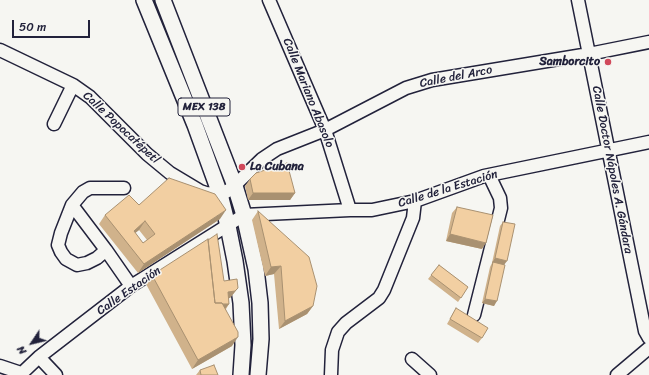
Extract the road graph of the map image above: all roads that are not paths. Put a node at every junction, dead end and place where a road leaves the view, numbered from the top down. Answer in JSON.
{"nodes":[{"id":1,"x":144,"y":0,"type":"edge"},
{"id":2,"x":163,"y":0,"type":"edge"},
{"id":3,"x":269,"y":0,"type":"edge"},
{"id":4,"x":578,"y":0,"type":"edge"},
{"id":5,"x":649,"y":42,"type":"edge"},
{"id":6,"x":0,"y":50,"type":"edge"},
{"id":7,"x":589,"y":54,"type":"junction"},
{"id":8,"x":73,"y":85,"type":"junction"},
{"id":9,"x":54,"y":124,"type":"dead end"},
{"id":10,"x":325,"y":130,"type":"junction"},
{"id":11,"x":649,"y":142,"type":"edge"},
{"id":12,"x":608,"y":150,"type":"junction"},
{"id":13,"x":489,"y":175,"type":"junction"},
{"id":14,"x":235,"y":186,"type":"junction"},
{"id":15,"x":124,"y":188,"type":"dead end"},
{"id":16,"x":220,"y":194,"type":"junction"},
{"id":17,"x":415,"y":201,"type":"junction"},
{"id":18,"x":72,"y":205,"type":"junction"},
{"id":19,"x":350,"y":210,"type":"junction"},
{"id":20,"x":244,"y":216,"type":"junction"},
{"id":21,"x":228,"y":226,"type":"junction"},
{"id":22,"x":106,"y":250,"type":"junction"},
{"id":23,"x":131,"y":286,"type":"junction"},
{"id":24,"x":474,"y":315,"type":"dead end"},
{"id":25,"x":649,"y":338,"type":"edge"},
{"id":26,"x":649,"y":348,"type":"edge"},
{"id":27,"x":39,"y":357,"type":"junction"},
{"id":28,"x":412,"y":359,"type":"dead end"},
{"id":29,"x":0,"y":366,"type":"edge"},
{"id":30,"x":21,"y":374,"type":"edge"},
{"id":31,"x":56,"y":375,"type":"edge"},
{"id":32,"x":241,"y":375,"type":"edge"},
{"id":33,"x":258,"y":375,"type":"edge"},
{"id":34,"x":330,"y":375,"type":"edge"},
{"id":35,"x":430,"y":375,"type":"edge"},
{"id":36,"x":617,"y":375,"type":"edge"}],
"edges":[{"from":1,"to":16,"type":"main road","number":"MEX 138"},
{"from":2,"to":14,"type":"main road","number":"MEX 138"},
{"from":3,"to":10,"type":"street","name":"Calle Mariano Abasolo"},
{"from":4,"to":7,"type":"street","name":"Calle Doctor Nápoles A. Gándara"},
{"from":5,"to":7,"type":"street","name":"Calle del Arco"},
{"from":6,"to":8,"type":"street","name":"Calle Popocatépetl"},
{"from":7,"to":10,"type":"street","name":"Calle del Arco"},
{"from":7,"to":12,"type":"street","name":"Calle Doctor Nápoles A. Gándara"},
{"from":8,"to":9,"type":"street"},
{"from":8,"to":16,"type":"street","name":"Calle Popocatépetl"},
{"from":10,"to":14,"type":"street","name":"Calle del Arco"},
{"from":10,"to":19,"type":"street","name":"Calle Mariano Abasolo"},
{"from":11,"to":12,"type":"street","name":"Calle de la Estación"},
{"from":12,"to":13,"type":"street","name":"Calle de la Estación"},
{"from":12,"to":25,"type":"street","name":"Calle Doctor Nápoles A. Gándara"},
{"from":13,"to":17,"type":"street","name":"Calle de la Estación"},
{"from":13,"to":24,"type":"street"},
{"from":14,"to":16,"type":"street","name":"Calle del Arco"},
{"from":14,"to":20,"type":"main road","number":"MEX 138"},
{"from":15,"to":18,"type":"street"},
{"from":16,"to":21,"type":"main road","number":"MEX 138"},
{"from":17,"to":19,"type":"street","name":"Calle de la Estación"},
{"from":17,"to":34,"type":"street"},
{"from":18,"to":22,"type":"street"},
{"from":18,"to":22,"type":"street"},
{"from":19,"to":20,"type":"street","name":"Calle de la Estación"},
{"from":20,"to":21,"type":"street","name":"Calle Estación"},
{"from":20,"to":33,"type":"main road","number":"MEX 138"},
{"from":21,"to":23,"type":"street","name":"Calle Estación"},
{"from":21,"to":32,"type":"main road","number":"MEX 138"},
{"from":22,"to":23,"type":"street"},
{"from":23,"to":27,"type":"street","name":"Calle Estación"},
{"from":26,"to":36,"type":"street"},
{"from":27,"to":30,"type":"street","name":"Calle Estación"},
{"from":27,"to":31,"type":"street"},
{"from":28,"to":35,"type":"street"},
{"from":29,"to":30,"type":"street"}]}
